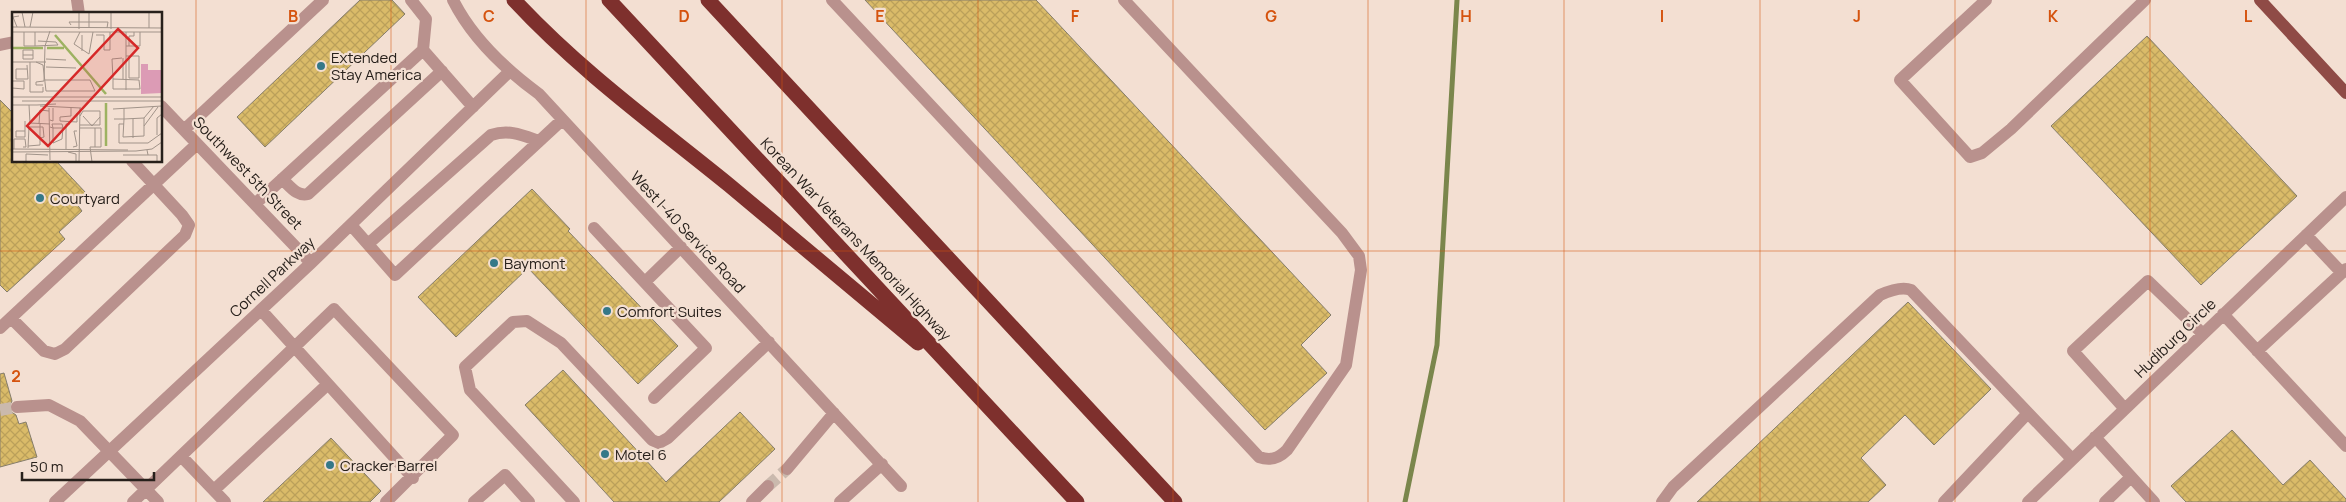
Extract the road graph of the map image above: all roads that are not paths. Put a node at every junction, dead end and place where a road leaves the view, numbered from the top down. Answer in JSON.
{"nodes":[{"id":1,"x":323,"y":0,"type":"edge"},
{"id":2,"x":411,"y":0,"type":"edge"},
{"id":3,"x":453,"y":0,"type":"edge"},
{"id":4,"x":514,"y":0,"type":"edge"},
{"id":5,"x":609,"y":0,"type":"edge"},
{"id":6,"x":708,"y":0,"type":"edge"},
{"id":7,"x":832,"y":0,"type":"edge"},
{"id":8,"x":1124,"y":0,"type":"edge"},
{"id":9,"x":1986,"y":0,"type":"edge"},
{"id":10,"x":2145,"y":0,"type":"edge"},
{"id":11,"x":2260,"y":0,"type":"edge"},
{"id":12,"x":423,"y":50,"type":"junction"},
{"id":13,"x":442,"y":71,"type":"junction"},
{"id":14,"x":509,"y":72,"type":"junction"},
{"id":15,"x":2346,"y":93,"type":"edge"},
{"id":16,"x":162,"y":107,"type":"edge"},
{"id":17,"x":473,"y":107,"type":"junction"},
{"id":18,"x":562,"y":120,"type":"junction"},
{"id":19,"x":184,"y":130,"type":"junction"},
{"id":20,"x":539,"y":141,"type":"junction"},
{"id":21,"x":198,"y":144,"type":"junction"},
{"id":22,"x":133,"y":162,"type":"edge"},
{"id":23,"x":282,"y":178,"type":"junction"},
{"id":24,"x":154,"y":185,"type":"junction"},
{"id":25,"x":2346,"y":197,"type":"edge"},
{"id":26,"x":255,"y":204,"type":"junction"},
{"id":27,"x":351,"y":225,"type":"junction"},
{"id":28,"x":594,"y":228,"type":"dead end"},
{"id":29,"x":2306,"y":235,"type":"junction"},
{"id":30,"x":368,"y":244,"type":"junction"},
{"id":31,"x":681,"y":247,"type":"junction"},
{"id":32,"x":311,"y":263,"type":"junction"},
{"id":33,"x":2344,"y":271,"type":"edge"},
{"id":34,"x":646,"y":282,"type":"junction"},
{"id":35,"x":261,"y":310,"type":"junction"},
{"id":36,"x":2223,"y":314,"type":"junction"},
{"id":37,"x":11,"y":318,"type":"junction"},
{"id":38,"x":0,"y":328,"type":"edge"},
{"id":39,"x":2203,"y":334,"type":"junction"},
{"id":40,"x":769,"y":342,"type":"junction"},
{"id":41,"x":295,"y":347,"type":"junction"},
{"id":42,"x":2257,"y":351,"type":"junction"},
{"id":43,"x":966,"y":383,"type":"junction"},
{"id":44,"x":328,"y":384,"type":"junction"},
{"id":45,"x":654,"y":398,"type":"dead end"},
{"id":46,"x":17,"y":407,"type":"tunnel mouth"},
{"id":47,"x":2125,"y":409,"type":"junction"},
{"id":48,"x":2028,"y":412,"type":"junction"},
{"id":49,"x":834,"y":413,"type":"junction"},
{"id":50,"x":2095,"y":437,"type":"junction"},
{"id":51,"x":2346,"y":446,"type":"edge"},
{"id":52,"x":110,"y":451,"type":"junction"},
{"id":53,"x":181,"y":456,"type":"junction"},
{"id":54,"x":2072,"y":459,"type":"junction"},
{"id":55,"x":882,"y":464,"type":"junction"},
{"id":56,"x":786,"y":470,"type":"tunnel mouth"},
{"id":57,"x":2131,"y":477,"type":"junction"},
{"id":58,"x":413,"y":478,"type":"junction"},
{"id":59,"x":768,"y":486,"type":"tunnel mouth"},
{"id":60,"x":901,"y":486,"type":"dead end"},
{"id":61,"x":147,"y":488,"type":"junction"},
{"id":62,"x":214,"y":490,"type":"junction"},
{"id":63,"x":55,"y":502,"type":"edge"},
{"id":64,"x":132,"y":502,"type":"edge"},
{"id":65,"x":158,"y":502,"type":"edge"},
{"id":66,"x":225,"y":502,"type":"edge"},
{"id":67,"x":386,"y":502,"type":"edge"},
{"id":68,"x":474,"y":502,"type":"edge"},
{"id":69,"x":529,"y":502,"type":"edge"},
{"id":70,"x":574,"y":502,"type":"edge"},
{"id":71,"x":752,"y":502,"type":"edge"},
{"id":72,"x":840,"y":502,"type":"edge"},
{"id":73,"x":1077,"y":502,"type":"edge"},
{"id":74,"x":1175,"y":502,"type":"edge"},
{"id":75,"x":1662,"y":502,"type":"edge"},
{"id":76,"x":1944,"y":502,"type":"edge"},
{"id":77,"x":2028,"y":502,"type":"edge"},
{"id":78,"x":2105,"y":502,"type":"edge"},
{"id":79,"x":2154,"y":502,"type":"edge"}],
"edges":[{"from":1,"to":19,"type":"street"},
{"from":2,"to":12,"type":"street"},
{"from":3,"to":14,"type":"street","name":"West I-40 Service Road"},
{"from":4,"to":43,"type":"highway"},
{"from":5,"to":43,"type":"highway","name":"Korean War Veterans Memorial Highway"},
{"from":6,"to":74,"type":"highway"},
{"from":7,"to":8,"type":"street"},
{"from":9,"to":10,"type":"street"},
{"from":11,"to":15,"type":"main road"},
{"from":12,"to":13,"type":"street"},
{"from":12,"to":23,"type":"street"},
{"from":13,"to":17,"type":"street"},
{"from":13,"to":23,"type":"street"},
{"from":14,"to":17,"type":"street","name":"Cornell Parkway"},
{"from":14,"to":18,"type":"street","name":"West I-40 Service Road"},
{"from":16,"to":19,"type":"street","name":"Southwest 5th Street"},
{"from":17,"to":27,"type":"street","name":"Cornell Parkway"},
{"from":18,"to":20,"type":"street"},
{"from":18,"to":31,"type":"street","name":"West I-40 Service Road"},
{"from":19,"to":21,"type":"street","name":"Southwest 5th Street"},
{"from":20,"to":30,"type":"street"},
{"from":20,"to":30,"type":"street"},
{"from":21,"to":24,"type":"street"},
{"from":21,"to":26,"type":"street","name":"Southwest 5th Street"},
{"from":22,"to":24,"type":"street"},
{"from":23,"to":26,"type":"street"},
{"from":24,"to":37,"type":"street"},
{"from":24,"to":37,"type":"street"},
{"from":25,"to":29,"type":"street","name":"Hudiburg Circle"},
{"from":26,"to":32,"type":"street","name":"Southwest 5th Street"},
{"from":27,"to":30,"type":"street"},
{"from":27,"to":32,"type":"street","name":"Cornell Parkway"},
{"from":28,"to":34,"type":"street"},
{"from":29,"to":33,"type":"street"},
{"from":29,"to":36,"type":"street","name":"Hudiburg Circle"},
{"from":31,"to":34,"type":"street"},
{"from":31,"to":40,"type":"street","name":"West I-40 Service Road"},
{"from":32,"to":35,"type":"street","name":"Cornell Parkway"},
{"from":33,"to":42,"type":"street"},
{"from":34,"to":45,"type":"street"},
{"from":35,"to":41,"type":"street"},
{"from":35,"to":52,"type":"street","name":"Cornell Parkway"},
{"from":36,"to":39,"type":"street","name":"Hudiburg Circle"},
{"from":36,"to":42,"type":"street"},
{"from":37,"to":38,"type":"street"},
{"from":39,"to":47,"type":"street","name":"Hudiburg Circle"},
{"from":39,"to":47,"type":"street"},
{"from":40,"to":49,"type":"street","name":"West I-40 Service Road"},
{"from":40,"to":70,"type":"street"},
{"from":41,"to":44,"type":"street"},
{"from":41,"to":53,"type":"street"},
{"from":41,"to":58,"type":"street"},
{"from":42,"to":51,"type":"street"},
{"from":43,"to":73,"type":"highway","name":"Korean War Veterans Memorial Highway"},
{"from":44,"to":58,"type":"street"},
{"from":44,"to":62,"type":"street"},
{"from":46,"to":52,"type":"street"},
{"from":47,"to":50,"type":"street","name":"Hudiburg Circle"},
{"from":48,"to":54,"type":"street"},
{"from":48,"to":75,"type":"street"},
{"from":48,"to":76,"type":"street"},
{"from":49,"to":55,"type":"street","name":"West I-40 Service Road"},
{"from":49,"to":56,"type":"street"},
{"from":50,"to":54,"type":"street","name":"Hudiburg Circle"},
{"from":50,"to":57,"type":"street"},
{"from":52,"to":61,"type":"street"},
{"from":52,"to":63,"type":"street","name":"Cornell Parkway"},
{"from":53,"to":61,"type":"street"},
{"from":53,"to":62,"type":"street"},
{"from":54,"to":77,"type":"street","name":"Hudiburg Circle"},
{"from":55,"to":60,"type":"street","name":"West I-40 Service Road"},
{"from":55,"to":72,"type":"street"},
{"from":57,"to":78,"type":"street"},
{"from":57,"to":79,"type":"street"},
{"from":58,"to":67,"type":"street"},
{"from":59,"to":71,"type":"street"},
{"from":61,"to":64,"type":"street"},
{"from":61,"to":65,"type":"street"},
{"from":62,"to":66,"type":"street"},
{"from":68,"to":69,"type":"street"}]}
